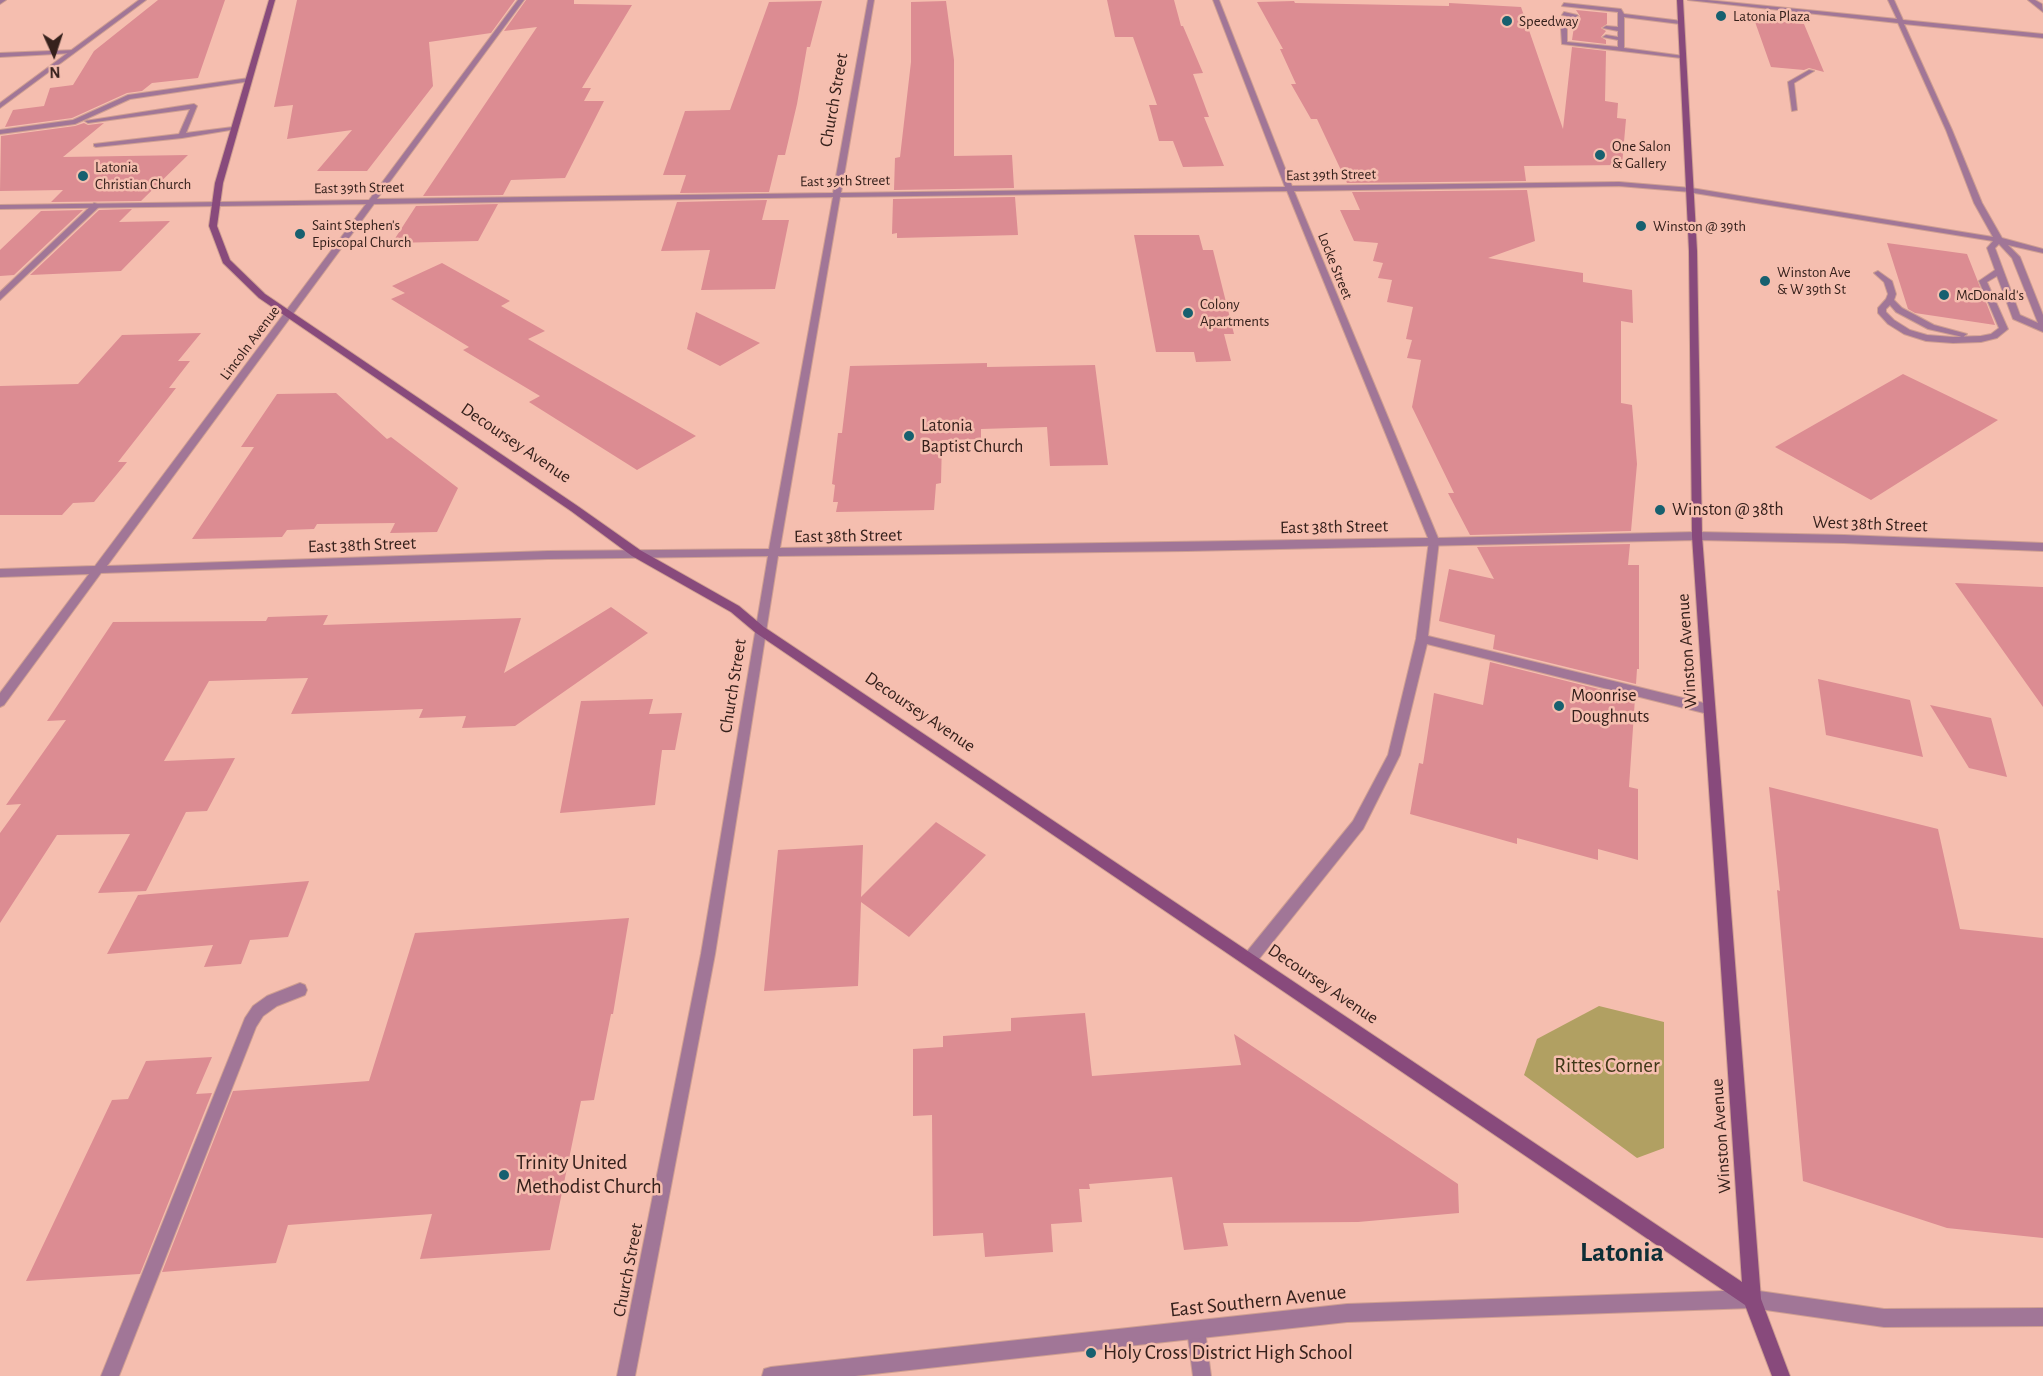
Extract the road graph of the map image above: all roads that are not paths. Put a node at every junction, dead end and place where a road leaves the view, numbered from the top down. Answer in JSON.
{"nodes":[{"id":1,"x":143,"y":0,"type":"edge"},
{"id":2,"x":272,"y":0,"type":"edge"},
{"id":3,"x":520,"y":0,"type":"edge"},
{"id":4,"x":871,"y":0,"type":"edge"},
{"id":5,"x":1216,"y":0,"type":"edge"},
{"id":6,"x":1680,"y":0,"type":"edge"},
{"id":7,"x":1691,"y":0,"type":"edge"},
{"id":8,"x":1892,"y":0,"type":"edge"},
{"id":9,"x":2031,"y":0,"type":"edge"},
{"id":10,"x":1563,"y":2,"type":"edge"},
{"id":11,"x":2043,"y":10,"type":"edge"},
{"id":12,"x":1575,"y":16,"type":"dead end"},
{"id":13,"x":1619,"y":19,"type":"junction"},
{"id":14,"x":1680,"y":22,"type":"junction"},
{"id":15,"x":1900,"y":23,"type":"junction"},
{"id":16,"x":1606,"y":28,"type":"dead end"},
{"id":17,"x":1621,"y":29,"type":"junction"},
{"id":18,"x":1575,"y":34,"type":"dead end"},
{"id":19,"x":2043,"y":36,"type":"edge"},
{"id":20,"x":1606,"y":37,"type":"dead end"},
{"id":21,"x":1621,"y":39,"type":"junction"},
{"id":22,"x":1621,"y":50,"type":"junction"},
{"id":23,"x":73,"y":51,"type":"junction"},
{"id":24,"x":0,"y":54,"type":"edge"},
{"id":25,"x":1681,"y":56,"type":"junction"},
{"id":26,"x":1811,"y":71,"type":"dead end"},
{"id":27,"x":249,"y":80,"type":"junction"},
{"id":28,"x":0,"y":106,"type":"edge"},
{"id":29,"x":1794,"y":110,"type":"dead end"},
{"id":30,"x":75,"y":122,"type":"junction"},
{"id":31,"x":233,"y":129,"type":"junction"},
{"id":32,"x":0,"y":132,"type":"edge"},
{"id":33,"x":182,"y":136,"type":"junction"},
{"id":34,"x":96,"y":145,"type":"dead end"},
{"id":35,"x":1290,"y":189,"type":"junction"},
{"id":36,"x":1691,"y":190,"type":"junction"},
{"id":37,"x":835,"y":195,"type":"junction"},
{"id":38,"x":372,"y":201,"type":"junction"},
{"id":39,"x":216,"y":204,"type":"junction"},
{"id":40,"x":97,"y":205,"type":"junction"},
{"id":41,"x":0,"y":207,"type":"edge"},
{"id":42,"x":1999,"y":240,"type":"junction"},
{"id":43,"x":2043,"y":251,"type":"edge"},
{"id":44,"x":2000,"y":272,"type":"junction"},
{"id":45,"x":1878,"y":273,"type":"dead end"},
{"id":46,"x":0,"y":297,"type":"edge"},
{"id":47,"x":1890,"y":300,"type":"junction"},
{"id":48,"x":288,"y":314,"type":"junction"},
{"id":49,"x":2043,"y":327,"type":"edge"},
{"id":50,"x":1994,"y":336,"type":"junction"},
{"id":51,"x":1697,"y":536,"type":"junction"},
{"id":52,"x":1434,"y":542,"type":"junction"},
{"id":53,"x":2043,"y":547,"type":"edge"},
{"id":54,"x":636,"y":553,"type":"junction"},
{"id":55,"x":773,"y":553,"type":"junction"},
{"id":56,"x":99,"y":571,"type":"junction"},
{"id":57,"x":0,"y":573,"type":"edge"},
{"id":58,"x":760,"y":630,"type":"junction"},
{"id":59,"x":1422,"y":639,"type":"junction"},
{"id":60,"x":0,"y":702,"type":"edge"},
{"id":61,"x":1708,"y":709,"type":"junction"},
{"id":62,"x":1250,"y":959,"type":"junction"},
{"id":63,"x":300,"y":990,"type":"dead end"},
{"id":64,"x":1752,"y":1299,"type":"junction"},
{"id":65,"x":2043,"y":1317,"type":"edge"},
{"id":66,"x":1196,"y":1330,"type":"junction"},
{"id":67,"x":110,"y":1376,"type":"edge"},
{"id":68,"x":626,"y":1376,"type":"edge"},
{"id":69,"x":771,"y":1376,"type":"edge"},
{"id":70,"x":1202,"y":1376,"type":"edge"},
{"id":71,"x":1781,"y":1376,"type":"edge"}],
"edges":[{"from":1,"to":23,"type":"street"},
{"from":2,"to":27,"type":"main road","name":"Decoursey Avenue"},
{"from":3,"to":38,"type":"street","name":"Lincoln Avenue"},
{"from":4,"to":37,"type":"street","name":"Church Street"},
{"from":5,"to":35,"type":"street","name":"Locke Street"},
{"from":6,"to":14,"type":"main road","name":"Winston Avenue"},
{"from":7,"to":15,"type":"street"},
{"from":8,"to":15,"type":"street"},
{"from":9,"to":11,"type":"street"},
{"from":10,"to":12,"type":"street"},
{"from":10,"to":13,"type":"street"},
{"from":13,"to":14,"type":"street"},
{"from":13,"to":17,"type":"street"},
{"from":14,"to":25,"type":"main road","name":"Winston Avenue"},
{"from":15,"to":19,"type":"street"},
{"from":15,"to":42,"type":"street"},
{"from":16,"to":17,"type":"street"},
{"from":17,"to":21,"type":"street"},
{"from":18,"to":22,"type":"street"},
{"from":20,"to":21,"type":"street"},
{"from":21,"to":22,"type":"street"},
{"from":22,"to":25,"type":"street"},
{"from":23,"to":24,"type":"street"},
{"from":23,"to":28,"type":"street"},
{"from":25,"to":36,"type":"main road","name":"Winston Avenue"},
{"from":26,"to":29,"type":"street"},
{"from":27,"to":30,"type":"street"},
{"from":27,"to":31,"type":"main road","name":"Decoursey Avenue"},
{"from":30,"to":32,"type":"street"},
{"from":30,"to":33,"type":"street"},
{"from":31,"to":33,"type":"street"},
{"from":31,"to":39,"type":"main road","name":"Decoursey Avenue"},
{"from":33,"to":34,"type":"street"},
{"from":35,"to":36,"type":"street","name":"East 39th Street"},
{"from":35,"to":37,"type":"street","name":"East 39th Street"},
{"from":35,"to":52,"type":"street","name":"Locke Street"},
{"from":36,"to":42,"type":"street","name":"East 39th Street"},
{"from":36,"to":51,"type":"main road","name":"Winston Avenue"},
{"from":37,"to":38,"type":"street","name":"East 39th Street"},
{"from":37,"to":55,"type":"street","name":"Church Street"},
{"from":38,"to":39,"type":"street","name":"East 39th Street"},
{"from":38,"to":48,"type":"street","name":"Lincoln Avenue"},
{"from":39,"to":40,"type":"street","name":"East 39th Street"},
{"from":39,"to":48,"type":"main road","name":"Decoursey Avenue"},
{"from":40,"to":41,"type":"street","name":"East 39th Street"},
{"from":40,"to":46,"type":"street"},
{"from":42,"to":43,"type":"street","name":"East 39th Street"},
{"from":42,"to":44,"type":"street"},
{"from":42,"to":49,"type":"street"},
{"from":44,"to":49,"type":"street"},
{"from":44,"to":50,"type":"street"},
{"from":45,"to":47,"type":"street"},
{"from":47,"to":50,"type":"street"},
{"from":47,"to":50,"type":"street"},
{"from":48,"to":54,"type":"main road","name":"Decoursey Avenue"},
{"from":48,"to":56,"type":"street","name":"Lincoln Avenue"},
{"from":51,"to":52,"type":"street","name":"East 38th Street"},
{"from":51,"to":53,"type":"street","name":"West 38th Street"},
{"from":51,"to":61,"type":"main road","name":"Winston Avenue"},
{"from":52,"to":55,"type":"street","name":"East 38th Street"},
{"from":52,"to":59,"type":"street"},
{"from":54,"to":55,"type":"street","name":"East 38th Street"},
{"from":54,"to":56,"type":"street","name":"East 38th Street"},
{"from":54,"to":58,"type":"main road","name":"Decoursey Avenue"},
{"from":55,"to":58,"type":"street","name":"Church Street"},
{"from":56,"to":57,"type":"street","name":"East 38th Street"},
{"from":56,"to":60,"type":"street","name":"Lincoln Avenue"},
{"from":58,"to":62,"type":"main road","name":"Decoursey Avenue"},
{"from":58,"to":68,"type":"street","name":"Church Street"},
{"from":59,"to":61,"type":"street"},
{"from":59,"to":62,"type":"street"},
{"from":61,"to":64,"type":"main road","name":"Winston Avenue"},
{"from":62,"to":64,"type":"main road","name":"Decoursey Avenue"},
{"from":63,"to":67,"type":"street"},
{"from":64,"to":65,"type":"street","name":"East Southern Avenue"},
{"from":64,"to":66,"type":"street","name":"East Southern Avenue"},
{"from":64,"to":71,"type":"main road"},
{"from":66,"to":69,"type":"street","name":"East Southern Avenue"},
{"from":66,"to":70,"type":"street"}]}
